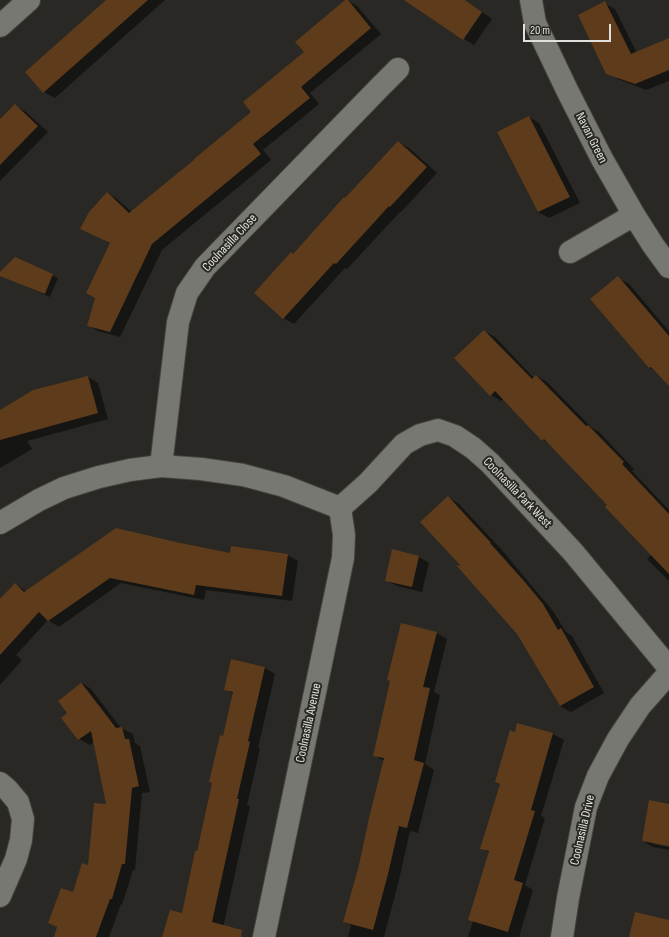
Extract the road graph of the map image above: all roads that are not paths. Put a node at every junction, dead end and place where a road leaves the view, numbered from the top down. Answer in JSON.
{"nodes":[{"id":1,"x":29,"y":0,"type":"edge"},
{"id":2,"x":531,"y":0,"type":"edge"},
{"id":3,"x":0,"y":26,"type":"edge"},
{"id":4,"x":398,"y":69,"type":"dead end"},
{"id":5,"x":634,"y":215,"type":"junction"},
{"id":6,"x":570,"y":252,"type":"dead end"},
{"id":7,"x":669,"y":267,"type":"edge"},
{"id":8,"x":161,"y":466,"type":"junction"},
{"id":9,"x":340,"y":508,"type":"junction"},
{"id":10,"x":0,"y":523,"type":"edge"},
{"id":11,"x":669,"y":668,"type":"edge"},
{"id":12,"x":669,"y":673,"type":"edge"},
{"id":13,"x":0,"y":783,"type":"edge"},
{"id":14,"x":0,"y":896,"type":"edge"},
{"id":15,"x":264,"y":937,"type":"edge"},
{"id":16,"x":562,"y":937,"type":"edge"}],
"edges":[{"from":1,"to":3,"type":"street"},
{"from":2,"to":5,"type":"street","name":"Navan Green"},
{"from":4,"to":8,"type":"street","name":"Coolnasilla Close"},
{"from":5,"to":6,"type":"street"},
{"from":5,"to":7,"type":"street","name":"Navan Green"},
{"from":8,"to":9,"type":"street"},
{"from":8,"to":10,"type":"street"},
{"from":9,"to":11,"type":"street","name":"Coolnasilla Park West"},
{"from":9,"to":15,"type":"street","name":"Coolnasilla Avenue"},
{"from":12,"to":16,"type":"street","name":"Coolnasilla Drive"},
{"from":13,"to":14,"type":"street"}]}
